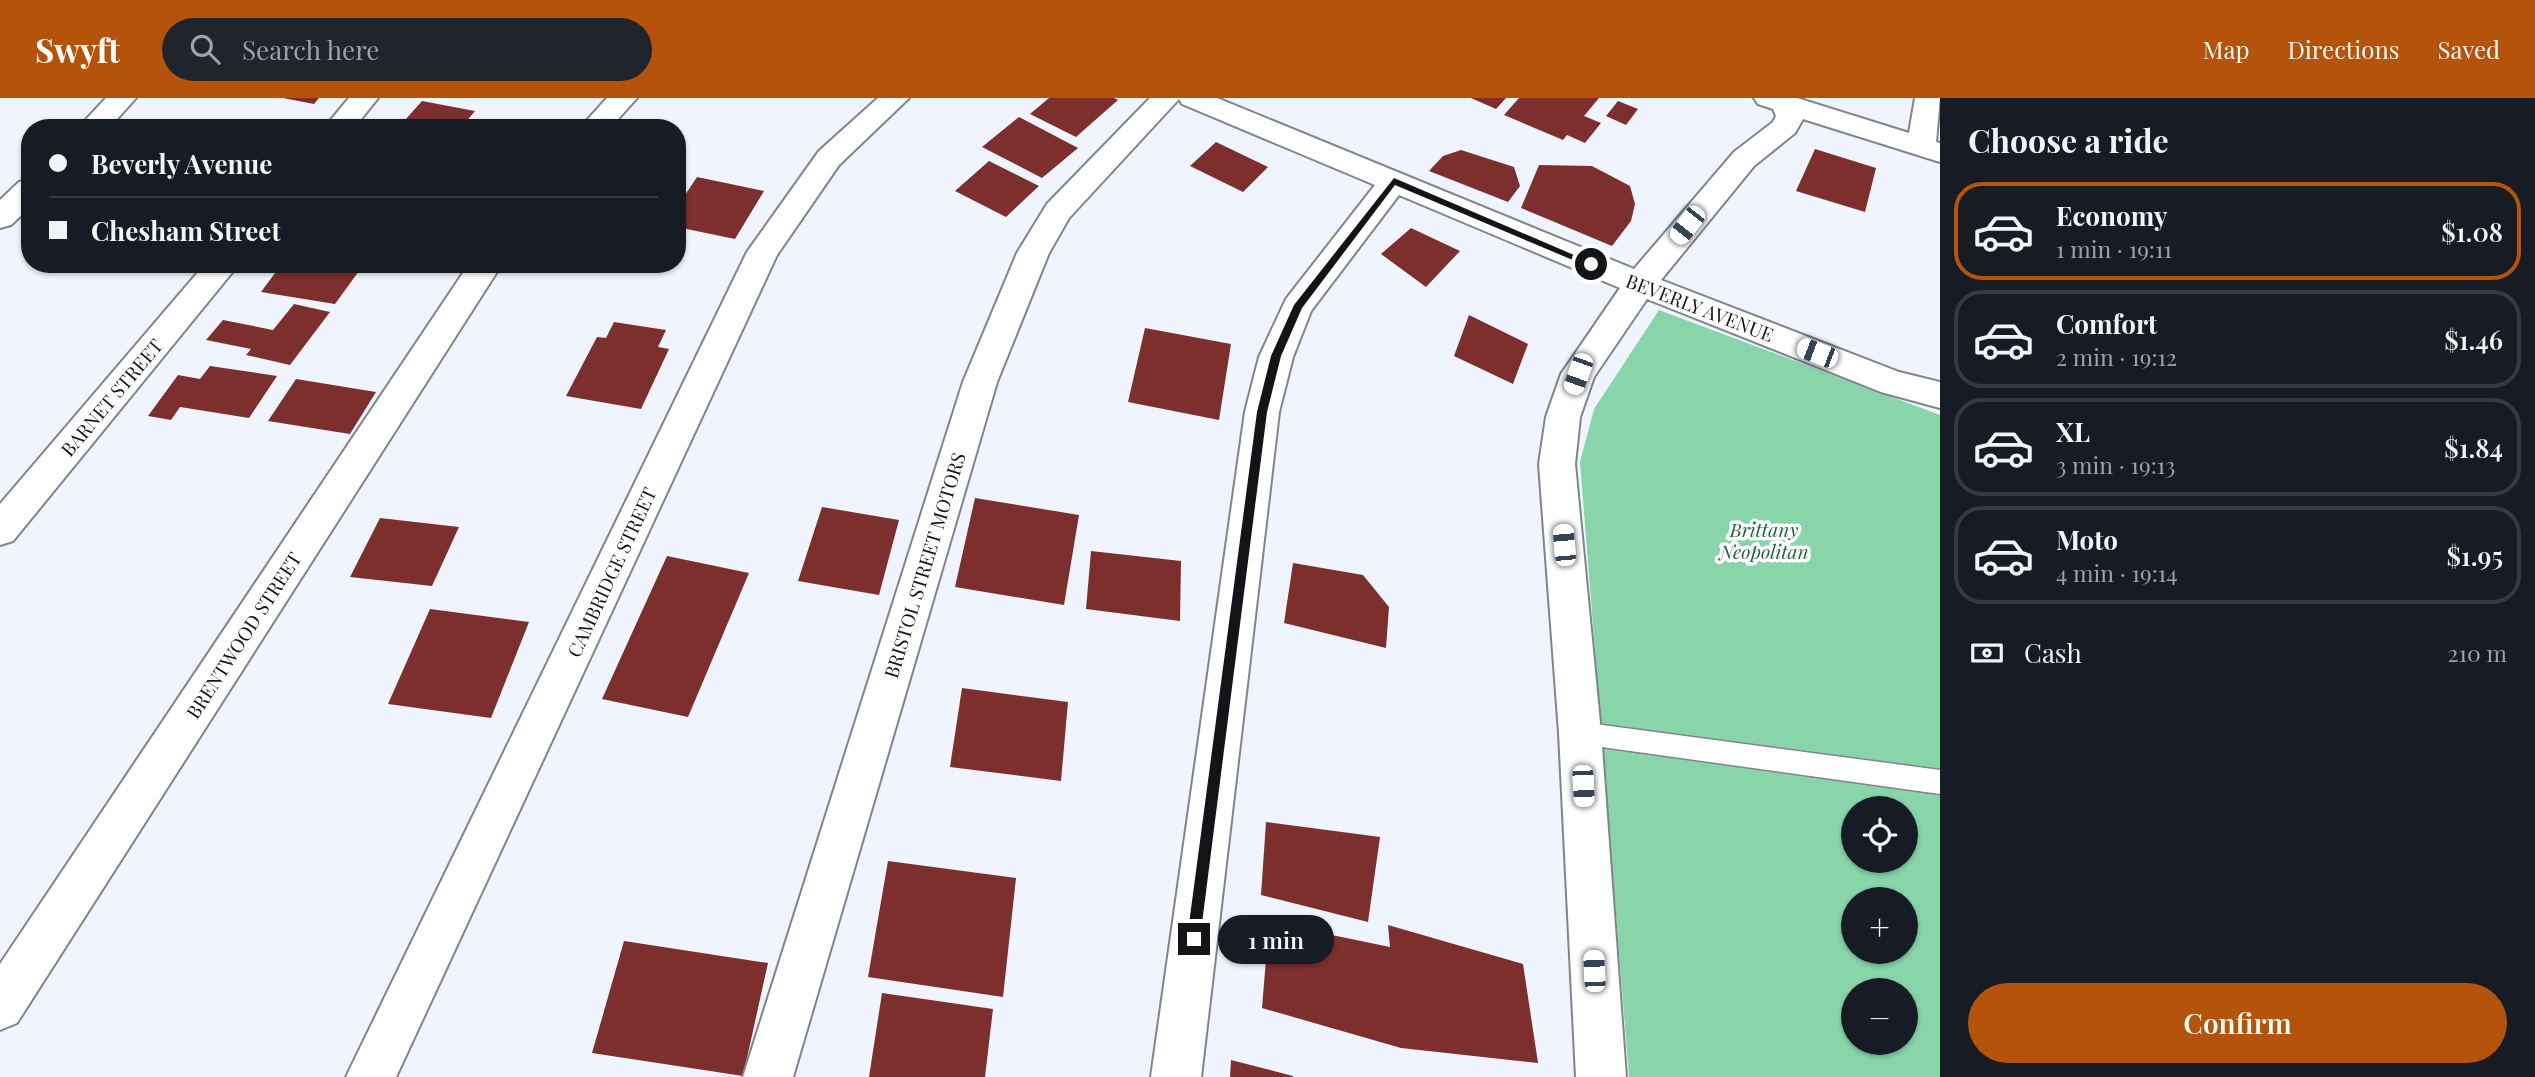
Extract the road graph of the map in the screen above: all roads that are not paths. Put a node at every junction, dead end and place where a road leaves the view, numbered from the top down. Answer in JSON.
{"nodes":[{"id":1,"x":122,"y":98,"type":"edge"},
{"id":2,"x":364,"y":98,"type":"edge"},
{"id":3,"x":623,"y":98,"type":"edge"},
{"id":4,"x":895,"y":98,"type":"edge"},
{"id":5,"x":1166,"y":98,"type":"edge"},
{"id":6,"x":1192,"y":98,"type":"edge"},
{"id":7,"x":1929,"y":98,"type":"edge"},
{"id":8,"x":1777,"y":101,"type":"edge"},
{"id":9,"x":101,"y":119,"type":"edge"},
{"id":10,"x":346,"y":119,"type":"edge"},
{"id":11,"x":603,"y":119,"type":"edge"},
{"id":12,"x":1931,"y":150,"type":"edge"},
{"id":13,"x":1394,"y":181,"type":"junction"},
{"id":14,"x":21,"y":198,"type":"edge"},
{"id":15,"x":0,"y":218,"type":"edge"},
{"id":16,"x":215,"y":273,"type":"edge"},
{"id":17,"x":480,"y":273,"type":"edge"},
{"id":18,"x":1640,"y":284,"type":"junction"},
{"id":19,"x":1940,"y":395,"type":"edge"},
{"id":20,"x":0,"y":530,"type":"edge"},
{"id":21,"x":1580,"y":733,"type":"junction"},
{"id":22,"x":1940,"y":782,"type":"edge"},
{"id":23,"x":0,"y":1006,"type":"edge"},
{"id":24,"x":371,"y":1077,"type":"edge"},
{"id":25,"x":768,"y":1077,"type":"edge"},
{"id":26,"x":1175,"y":1077,"type":"edge"},
{"id":27,"x":1601,"y":1077,"type":"edge"}],
"edges":[{"from":1,"to":9,"type":"street"},
{"from":2,"to":10,"type":"street"},
{"from":3,"to":11,"type":"street"},
{"from":4,"to":24,"type":"street","name":"CAMBRIDGE STREET"},
{"from":5,"to":25,"type":"street","name":"BRISTOL STREET MOTORS"},
{"from":6,"to":13,"type":"street","name":"BEVERLY AVENUE"},
{"from":7,"to":12,"type":"street"},
{"from":8,"to":12,"type":"street"},
{"from":8,"to":18,"type":"street"},
{"from":13,"to":18,"type":"street","name":"BEVERLY AVENUE"},
{"from":13,"to":26,"type":"street"},
{"from":14,"to":15,"type":"street"},
{"from":16,"to":20,"type":"street","name":"BARNET STREET"},
{"from":17,"to":23,"type":"street","name":"BRENTWOOD STREET"},
{"from":18,"to":19,"type":"street","name":"BEVERLY AVENUE"},
{"from":18,"to":21,"type":"street"},
{"from":21,"to":22,"type":"lane"},
{"from":21,"to":27,"type":"street"}]}
